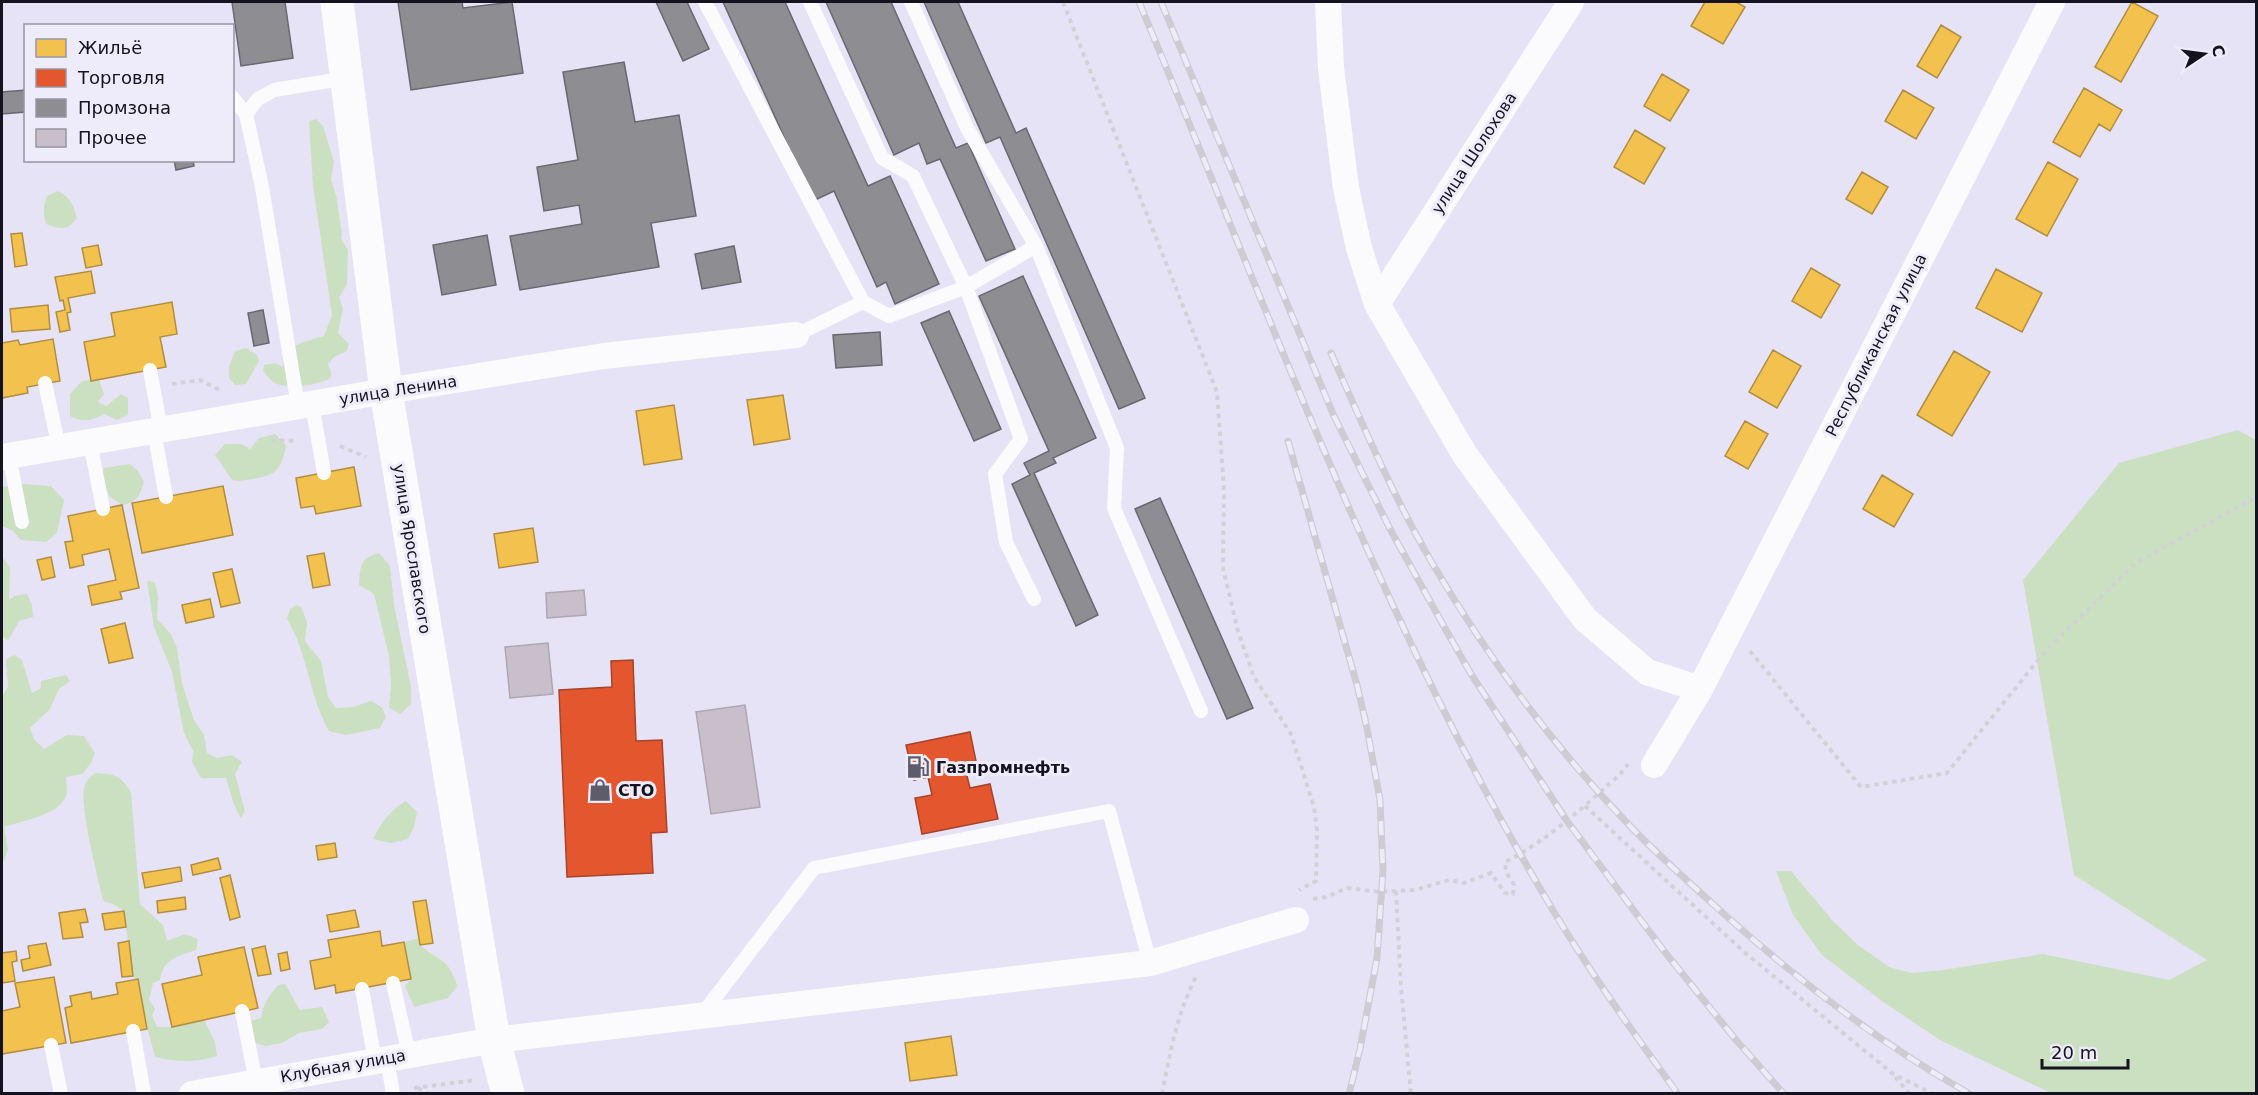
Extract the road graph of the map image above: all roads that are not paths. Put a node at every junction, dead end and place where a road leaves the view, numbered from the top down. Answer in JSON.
{"nodes":[{"id":1,"x":337,"y":2,"type":"edge"},
{"id":2,"x":705,"y":2,"type":"edge"},
{"id":3,"x":810,"y":2,"type":"edge"},
{"id":4,"x":911,"y":2,"type":"edge"},
{"id":5,"x":1328,"y":2,"type":"edge"},
{"id":6,"x":1571,"y":2,"type":"edge"},
{"id":7,"x":2052,"y":2,"type":"edge"},
{"id":8,"x":347,"y":78,"type":"junction"},
{"id":9,"x":234,"y":100,"type":"edge"},
{"id":10,"x":246,"y":114,"type":"junction"},
{"id":11,"x":1036,"y":246,"type":"junction"},
{"id":12,"x":966,"y":287,"type":"junction"},
{"id":13,"x":863,"y":302,"type":"junction"},
{"id":14,"x":1377,"y":304,"type":"junction"},
{"id":15,"x":796,"y":335,"type":"joint"},
{"id":16,"x":150,"y":370,"type":"dead end"},
{"id":17,"x":45,"y":383,"type":"dead end"},
{"id":18,"x":386,"y":391,"type":"junction"},
{"id":19,"x":305,"y":405,"type":"junction"},
{"id":20,"x":157,"y":430,"type":"junction"},
{"id":21,"x":90,"y":442,"type":"junction"},
{"id":22,"x":59,"y":448,"type":"junction"},
{"id":23,"x":5,"y":457,"type":"edge"},
{"id":24,"x":324,"y":473,"type":"dead end"},
{"id":25,"x":166,"y":497,"type":"dead end"},
{"id":26,"x":103,"y":509,"type":"dead end"},
{"id":27,"x":22,"y":522,"type":"dead end"},
{"id":28,"x":1034,"y":599,"type":"dead end"},
{"id":29,"x":1700,"y":689,"type":"junction"},
{"id":30,"x":1201,"y":711,"type":"dead end"},
{"id":31,"x":1642,"y":764,"type":"road end"},
{"id":32,"x":1296,"y":920,"type":"road end"},
{"id":33,"x":1150,"y":963,"type":"junction"},
{"id":34,"x":393,"y":983,"type":"dead end"},
{"id":35,"x":362,"y":989,"type":"dead end"},
{"id":36,"x":242,"y":1011,"type":"dead end"},
{"id":37,"x":700,"y":1017,"type":"junction"},
{"id":38,"x":133,"y":1031,"type":"dead end"},
{"id":39,"x":494,"y":1040,"type":"junction"},
{"id":40,"x":51,"y":1045,"type":"dead end"},
{"id":41,"x":390,"y":1058,"type":"junction"},
{"id":42,"x":256,"y":1082,"type":"junction"},
{"id":43,"x":506,"y":1085,"type":"edge"},
{"id":44,"x":392,"y":1093,"type":"edge"},
{"id":45,"x":61,"y":1094,"type":"edge"},
{"id":46,"x":144,"y":1094,"type":"edge"},
{"id":47,"x":192,"y":1094,"type":"edge"}],
"edges":[{"from":1,"to":8,"type":"street","name":"улица Ярославского"},
{"from":2,"to":13,"type":"lane"},
{"from":3,"to":12,"type":"lane"},
{"from":4,"to":11,"type":"lane"},
{"from":5,"to":14,"type":"street"},
{"from":6,"to":14,"type":"street","name":"улица Шолохова"},
{"from":7,"to":29,"type":"street","name":"Республиканская улица"},
{"from":8,"to":10,"type":"lane"},
{"from":8,"to":18,"type":"street","name":"улица Ярославского"},
{"from":9,"to":10,"type":"lane"},
{"from":10,"to":19,"type":"lane"},
{"from":11,"to":12,"type":"lane"},
{"from":11,"to":30,"type":"lane"},
{"from":12,"to":13,"type":"lane"},
{"from":12,"to":28,"type":"lane"},
{"from":13,"to":15,"type":"lane"},
{"from":14,"to":29,"type":"street"},
{"from":15,"to":18,"type":"street","name":"улица Ленина"},
{"from":16,"to":20,"type":"lane"},
{"from":17,"to":22,"type":"lane"},
{"from":18,"to":19,"type":"street","name":"улица Ленина"},
{"from":18,"to":39,"type":"street","name":"улица Ярославского"},
{"from":19,"to":20,"type":"street","name":"улица Ленина"},
{"from":19,"to":24,"type":"lane"},
{"from":20,"to":21,"type":"street","name":"улица Ленина"},
{"from":20,"to":25,"type":"lane"},
{"from":21,"to":22,"type":"street","name":"улица Ленина"},
{"from":21,"to":26,"type":"lane"},
{"from":22,"to":23,"type":"street","name":"улица Ленина"},
{"from":23,"to":27,"type":"lane"},
{"from":29,"to":31,"type":"street","name":"Республиканская улица"},
{"from":32,"to":33,"type":"street","name":"Клубная улица"},
{"from":33,"to":37,"type":"street","name":"Клубная улица"},
{"from":33,"to":37,"type":"lane"},
{"from":34,"to":41,"type":"lane"},
{"from":35,"to":41,"type":"lane"},
{"from":36,"to":42,"type":"lane"},
{"from":37,"to":39,"type":"street","name":"Клубная улица"},
{"from":38,"to":46,"type":"lane"},
{"from":39,"to":41,"type":"street","name":"Клубная улица"},
{"from":39,"to":43,"type":"street","name":"улица Ярославского"},
{"from":40,"to":45,"type":"lane"},
{"from":41,"to":42,"type":"street","name":"Клубная улица"},
{"from":41,"to":44,"type":"lane"},
{"from":42,"to":47,"type":"street","name":"Клубная улица"}]}
